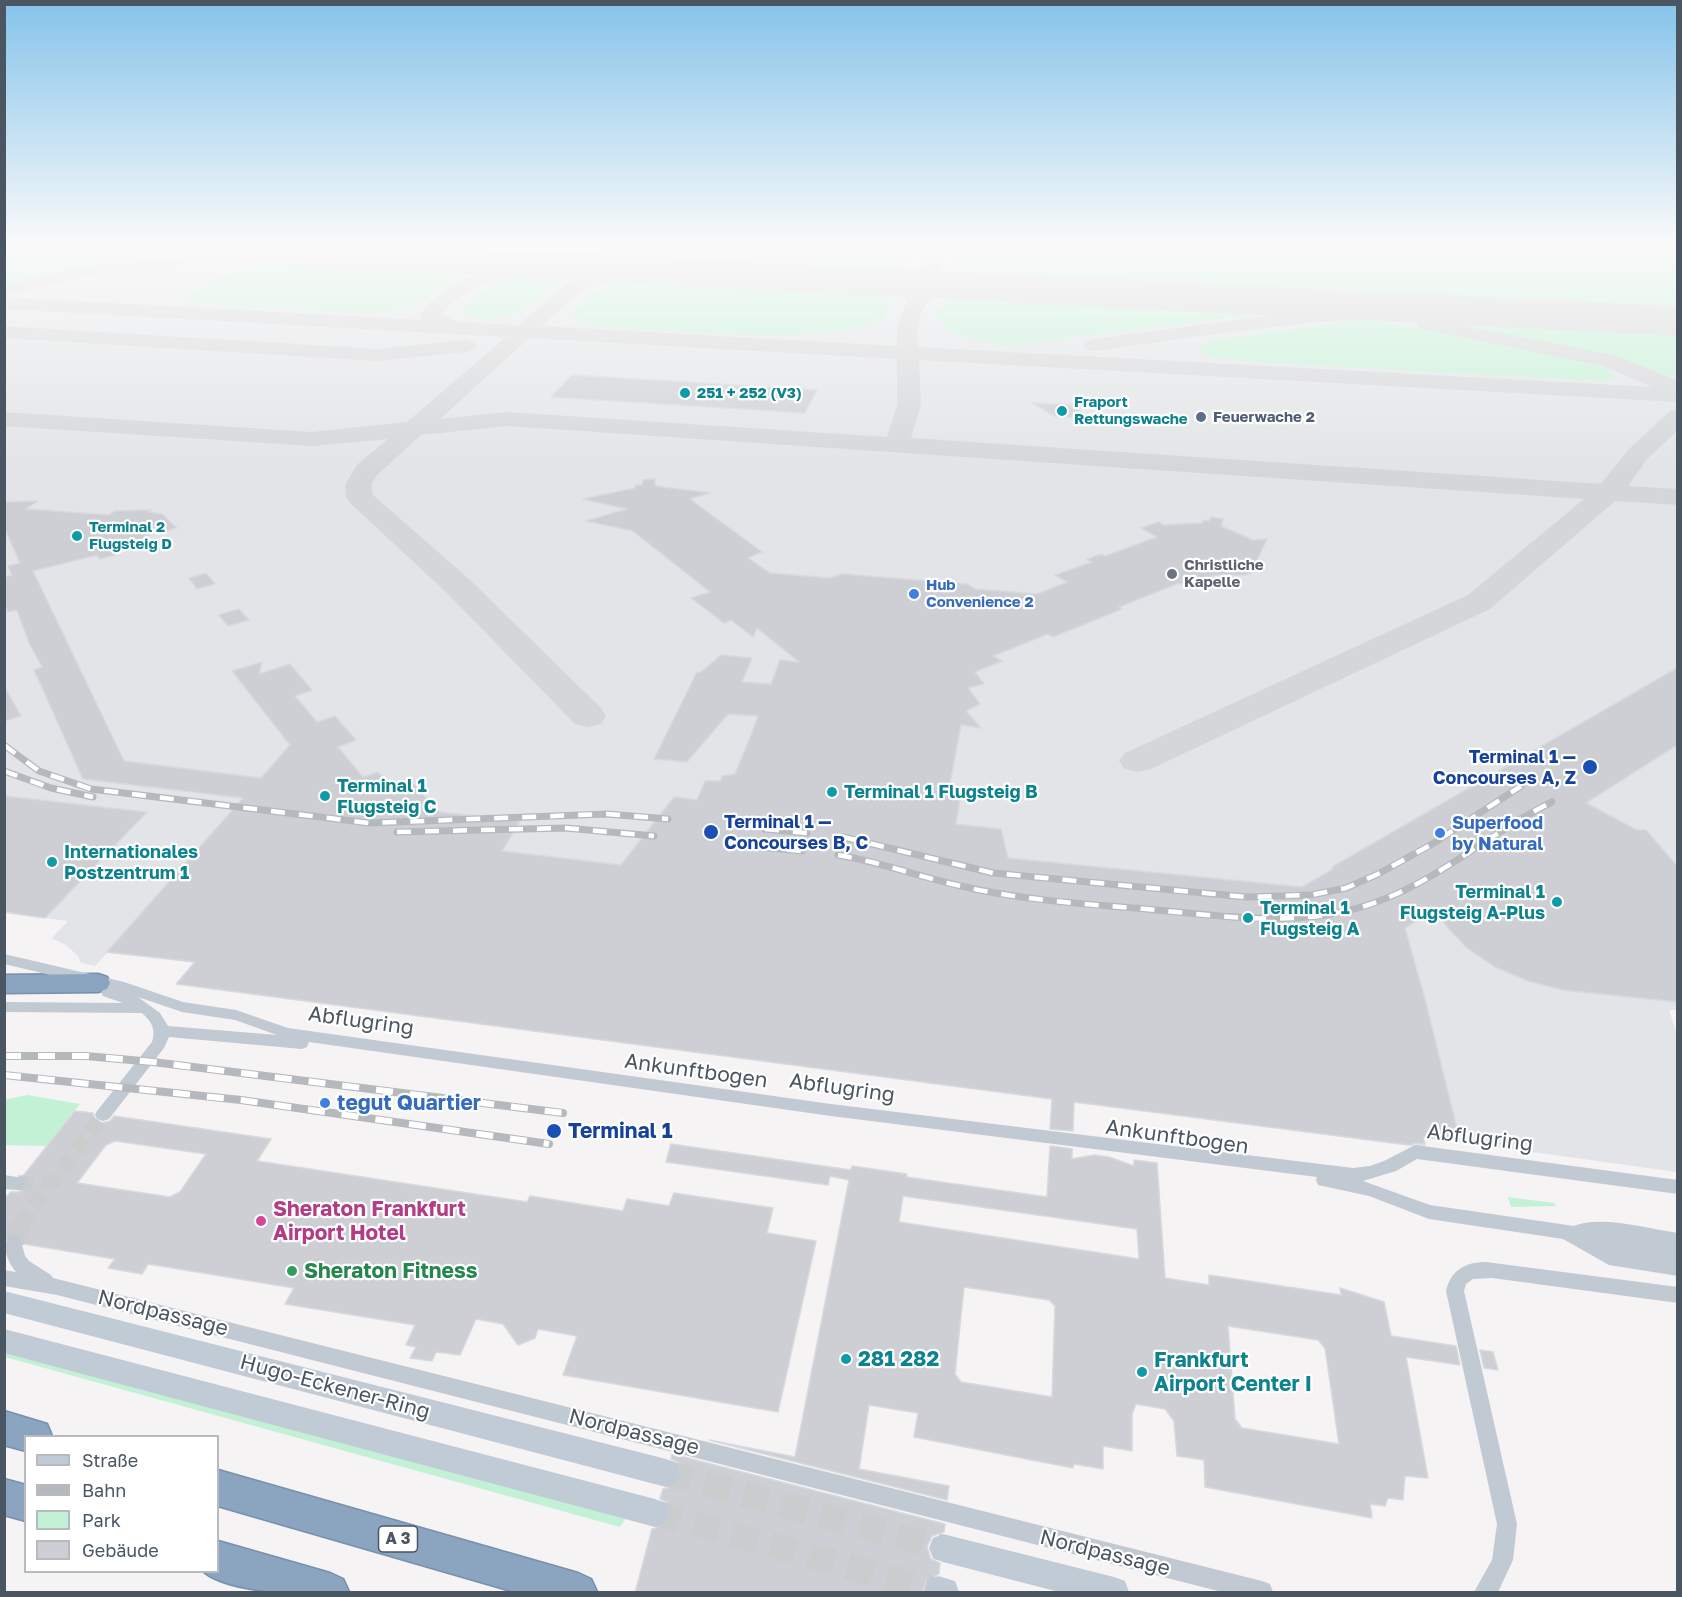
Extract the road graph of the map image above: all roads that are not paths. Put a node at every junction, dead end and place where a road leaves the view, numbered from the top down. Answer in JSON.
{"nodes":[{"id":1,"x":4,"y":959,"type":"edge"},
{"id":2,"x":98,"y":983,"type":"junction"},
{"id":3,"x":4,"y":985,"type":"edge"},
{"id":4,"x":4,"y":1007,"type":"edge"},
{"id":5,"x":144,"y":1008,"type":"junction"},
{"id":6,"x":163,"y":1030,"type":"junction"},
{"id":7,"x":103,"y":1115,"type":"tunnel mouth"},
{"id":8,"x":1677,"y":1187,"type":"edge"},
{"id":9,"x":1564,"y":1232,"type":"junction"},
{"id":10,"x":1677,"y":1241,"type":"edge"},
{"id":11,"x":14,"y":1242,"type":"tunnel mouth"},
{"id":12,"x":1677,"y":1249,"type":"edge"},
{"id":13,"x":1677,"y":1258,"type":"edge"},
{"id":14,"x":1677,"y":1268,"type":"edge"},
{"id":15,"x":4,"y":1278,"type":"edge"},
{"id":16,"x":57,"y":1287,"type":"junction"},
{"id":17,"x":1677,"y":1295,"type":"edge"},
{"id":18,"x":4,"y":1302,"type":"edge"},
{"id":19,"x":4,"y":1341,"type":"edge"},
{"id":20,"x":4,"y":1428,"type":"edge"},
{"id":21,"x":28,"y":1435,"type":"edge"},
{"id":22,"x":666,"y":1473,"type":"tunnel mouth"},
{"id":23,"x":219,"y":1488,"type":"edge"},
{"id":24,"x":4,"y":1497,"type":"edge"},
{"id":25,"x":24,"y":1502,"type":"edge"},
{"id":26,"x":655,"y":1513,"type":"tunnel mouth"},
{"id":27,"x":943,"y":1548,"type":"tunnel mouth"},
{"id":28,"x":219,"y":1560,"type":"edge"},
{"id":29,"x":330,"y":1593,"type":"edge"},
{"id":30,"x":578,"y":1593,"type":"edge"},
{"id":31,"x":1114,"y":1593,"type":"edge"},
{"id":32,"x":1262,"y":1593,"type":"edge"},
{"id":33,"x":1485,"y":1593,"type":"edge"}],
"edges":[{"from":1,"to":2,"type":"street","name":"Abflugring"},
{"from":2,"to":3,"type":"highway"},
{"from":2,"to":8,"type":"street","name":"Abflugring"},
{"from":3,"to":5,"type":"street"},
{"from":4,"to":5,"type":"street"},
{"from":5,"to":6,"type":"street"},
{"from":6,"to":7,"type":"street"},
{"from":6,"to":9,"type":"street","name":"Ankunftbogen"},
{"from":9,"to":10,"type":"street","name":"Ankunftbogen"},
{"from":9,"to":12,"type":"street","name":"Ankunftbogen"},
{"from":9,"to":13,"type":"street","name":"Ankunftbogen"},
{"from":9,"to":14,"type":"street","name":"Ankunftbogen"},
{"from":11,"to":16,"type":"street"},
{"from":15,"to":16,"type":"street","name":"Nordpassage"},
{"from":16,"to":32,"type":"street","name":"Nordpassage"},
{"from":17,"to":33,"type":"street"},
{"from":18,"to":22,"type":"street","name":"Hugo-Eckener-Ring"},
{"from":19,"to":26,"type":"street","name":"Hugo-Eckener-Ring"},
{"from":20,"to":21,"type":"highway"},
{"from":23,"to":30,"type":"highway","number":"A 3"},
{"from":24,"to":25,"type":"highway"},
{"from":27,"to":31,"type":"street"},
{"from":28,"to":29,"type":"highway"}]}
